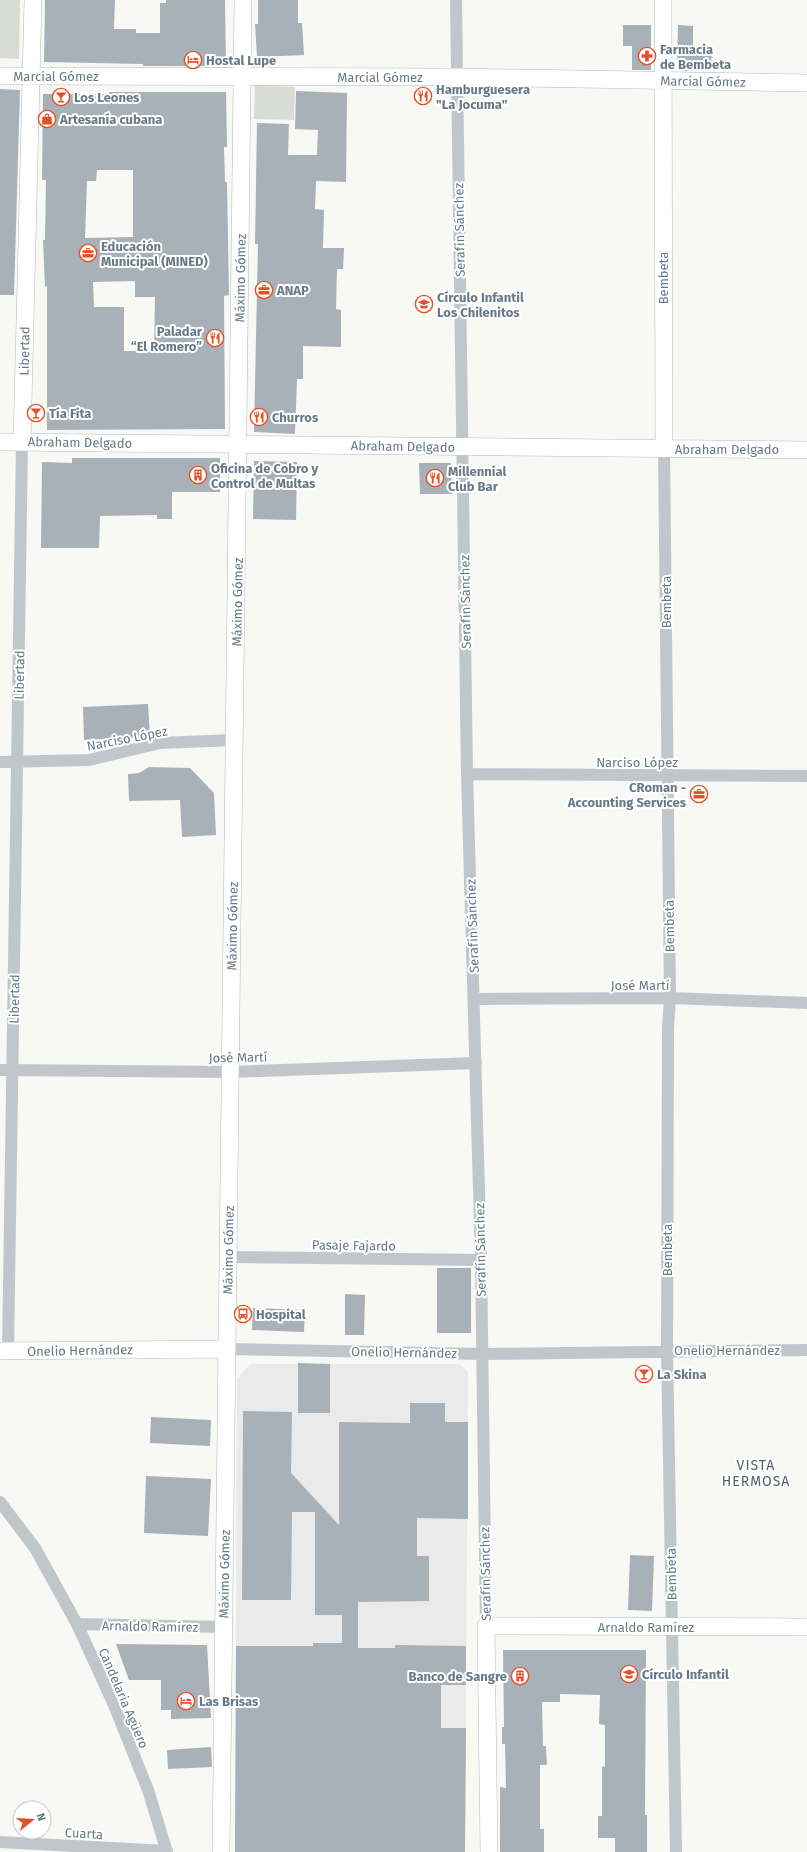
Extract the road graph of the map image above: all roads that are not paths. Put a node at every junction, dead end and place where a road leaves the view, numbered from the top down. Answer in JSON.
{"nodes":[{"id":1,"x":33,"y":0,"type":"edge"},
{"id":2,"x":243,"y":0,"type":"edge"},
{"id":3,"x":456,"y":0,"type":"edge"},
{"id":4,"x":663,"y":0,"type":"edge"},
{"id":5,"x":0,"y":76,"type":"edge"},
{"id":6,"x":31,"y":76,"type":"junction"},
{"id":7,"x":242,"y":76,"type":"junction"},
{"id":8,"x":457,"y":77,"type":"junction"},
{"id":9,"x":663,"y":80,"type":"junction"},
{"id":10,"x":807,"y":83,"type":"edge"},
{"id":11,"x":0,"y":442,"type":"edge"},
{"id":12,"x":22,"y":442,"type":"junction"},
{"id":13,"x":239,"y":444,"type":"junction"},
{"id":14,"x":463,"y":447,"type":"junction"},
{"id":15,"x":664,"y":449,"type":"junction"},
{"id":16,"x":807,"y":450,"type":"edge"},
{"id":17,"x":235,"y":740,"type":"junction"},
{"id":18,"x":0,"y":762,"type":"edge"},
{"id":19,"x":18,"y":762,"type":"junction"},
{"id":20,"x":467,"y":774,"type":"junction"},
{"id":21,"x":667,"y":776,"type":"junction"},
{"id":22,"x":807,"y":776,"type":"edge"},
{"id":23,"x":670,"y":998,"type":"junction"},
{"id":24,"x":474,"y":999,"type":"junction"},
{"id":25,"x":807,"y":1003,"type":"edge"},
{"id":26,"x":476,"y":1063,"type":"junction"},
{"id":27,"x":0,"y":1070,"type":"edge"},
{"id":28,"x":13,"y":1070,"type":"junction"},
{"id":29,"x":230,"y":1072,"type":"junction"},
{"id":30,"x":228,"y":1257,"type":"junction"},
{"id":31,"x":481,"y":1260,"type":"junction"},
{"id":32,"x":226,"y":1349,"type":"junction"},
{"id":33,"x":667,"y":1350,"type":"junction"},
{"id":34,"x":807,"y":1350,"type":"edge"},
{"id":35,"x":4,"y":1351,"type":"edge"},
{"id":36,"x":482,"y":1354,"type":"junction"},
{"id":37,"x":0,"y":1502,"type":"edge"},
{"id":38,"x":77,"y":1624,"type":"junction"},
{"id":39,"x":486,"y":1626,"type":"junction"},
{"id":40,"x":672,"y":1627,"type":"junction"},
{"id":41,"x":223,"y":1628,"type":"junction"},
{"id":42,"x":807,"y":1628,"type":"edge"},
{"id":43,"x":0,"y":1842,"type":"edge"},
{"id":44,"x":167,"y":1852,"type":"edge"},
{"id":45,"x":221,"y":1852,"type":"edge"},
{"id":46,"x":489,"y":1852,"type":"edge"},
{"id":47,"x":676,"y":1852,"type":"edge"}],
"edges":[{"from":1,"to":6,"type":"main road","name":"Libertad"},
{"from":2,"to":7,"type":"main road","name":"Máximo Gómez"},
{"from":3,"to":8,"type":"street","name":"Serafín Sánchez"},
{"from":4,"to":9,"type":"main road","name":"Bembeta"},
{"from":5,"to":6,"type":"main road","name":"Marcial Gómez"},
{"from":6,"to":7,"type":"main road","name":"Marcial Gómez"},
{"from":6,"to":12,"type":"main road","name":"Libertad"},
{"from":7,"to":8,"type":"main road","name":"Marcial Gómez"},
{"from":7,"to":13,"type":"main road","name":"Máximo Gómez"},
{"from":8,"to":9,"type":"main road","name":"Marcial Gómez"},
{"from":8,"to":14,"type":"street","name":"Serafín Sánchez"},
{"from":9,"to":10,"type":"main road","name":"Marcial Gómez"},
{"from":9,"to":15,"type":"main road","name":"Bembeta"},
{"from":11,"to":12,"type":"main road","name":"Abraham Delgado"},
{"from":12,"to":13,"type":"main road","name":"Abraham Delgado"},
{"from":12,"to":19,"type":"street","name":"Libertad"},
{"from":13,"to":14,"type":"main road","name":"Abraham Delgado"},
{"from":13,"to":17,"type":"main road","name":"Máximo Gómez"},
{"from":14,"to":15,"type":"main road","name":"Abraham Delgado"},
{"from":14,"to":20,"type":"street","name":"Serafín Sánchez"},
{"from":15,"to":16,"type":"main road","name":"Abraham Delgado"},
{"from":15,"to":21,"type":"street","name":"Bembeta"},
{"from":17,"to":19,"type":"street","name":"Narciso López"},
{"from":17,"to":29,"type":"main road","name":"Máximo Gómez"},
{"from":18,"to":19,"type":"street","name":"Narciso López"},
{"from":19,"to":28,"type":"street","name":"Libertad"},
{"from":20,"to":21,"type":"street","name":"Narciso López"},
{"from":20,"to":24,"type":"street","name":"Serafín Sánchez"},
{"from":21,"to":22,"type":"street","name":"Narciso López"},
{"from":21,"to":23,"type":"street","name":"Bembeta"},
{"from":23,"to":24,"type":"street","name":"José Martí"},
{"from":23,"to":25,"type":"street","name":"José Martí"},
{"from":23,"to":33,"type":"street","name":"Bembeta"},
{"from":24,"to":26,"type":"street","name":"Serafín Sánchez"},
{"from":26,"to":29,"type":"street","name":"José Martí"},
{"from":26,"to":31,"type":"street","name":"Serafín Sánchez"},
{"from":27,"to":28,"type":"street","name":"José Martí"},
{"from":28,"to":29,"type":"street","name":"José Martí"},
{"from":28,"to":35,"type":"street","name":"Libertad"},
{"from":29,"to":30,"type":"main road","name":"Máximo Gómez"},
{"from":30,"to":31,"type":"street","name":"Pasaje Fajardo"},
{"from":30,"to":32,"type":"main road","name":"Máximo Gómez"},
{"from":31,"to":36,"type":"street","name":"Serafín Sánchez"},
{"from":32,"to":35,"type":"main road","name":"Onelio Hernández"},
{"from":32,"to":36,"type":"street","name":"Onelio Hernández"},
{"from":32,"to":41,"type":"main road","name":"Máximo Gómez"},
{"from":33,"to":34,"type":"street","name":"Onelio Hernández"},
{"from":33,"to":36,"type":"street","name":"Onelio Hernández"},
{"from":33,"to":40,"type":"street","name":"Bembeta"},
{"from":36,"to":39,"type":"street","name":"Serafín Sánchez"},
{"from":37,"to":38,"type":"street","name":"Candelaria Agüero"},
{"from":38,"to":41,"type":"street","name":"Arnaldo Ramírez"},
{"from":38,"to":44,"type":"street","name":"Candelaria Agüero"},
{"from":39,"to":40,"type":"main road","name":"Arnaldo Ramírez"},
{"from":39,"to":46,"type":"main road","name":"Serafín Sánchez"},
{"from":40,"to":42,"type":"main road","name":"Arnaldo Ramírez"},
{"from":40,"to":47,"type":"street","name":"Bembeta"},
{"from":41,"to":45,"type":"main road","name":"Máximo Gómez"},
{"from":43,"to":44,"type":"street","name":"Cuarta"}]}
